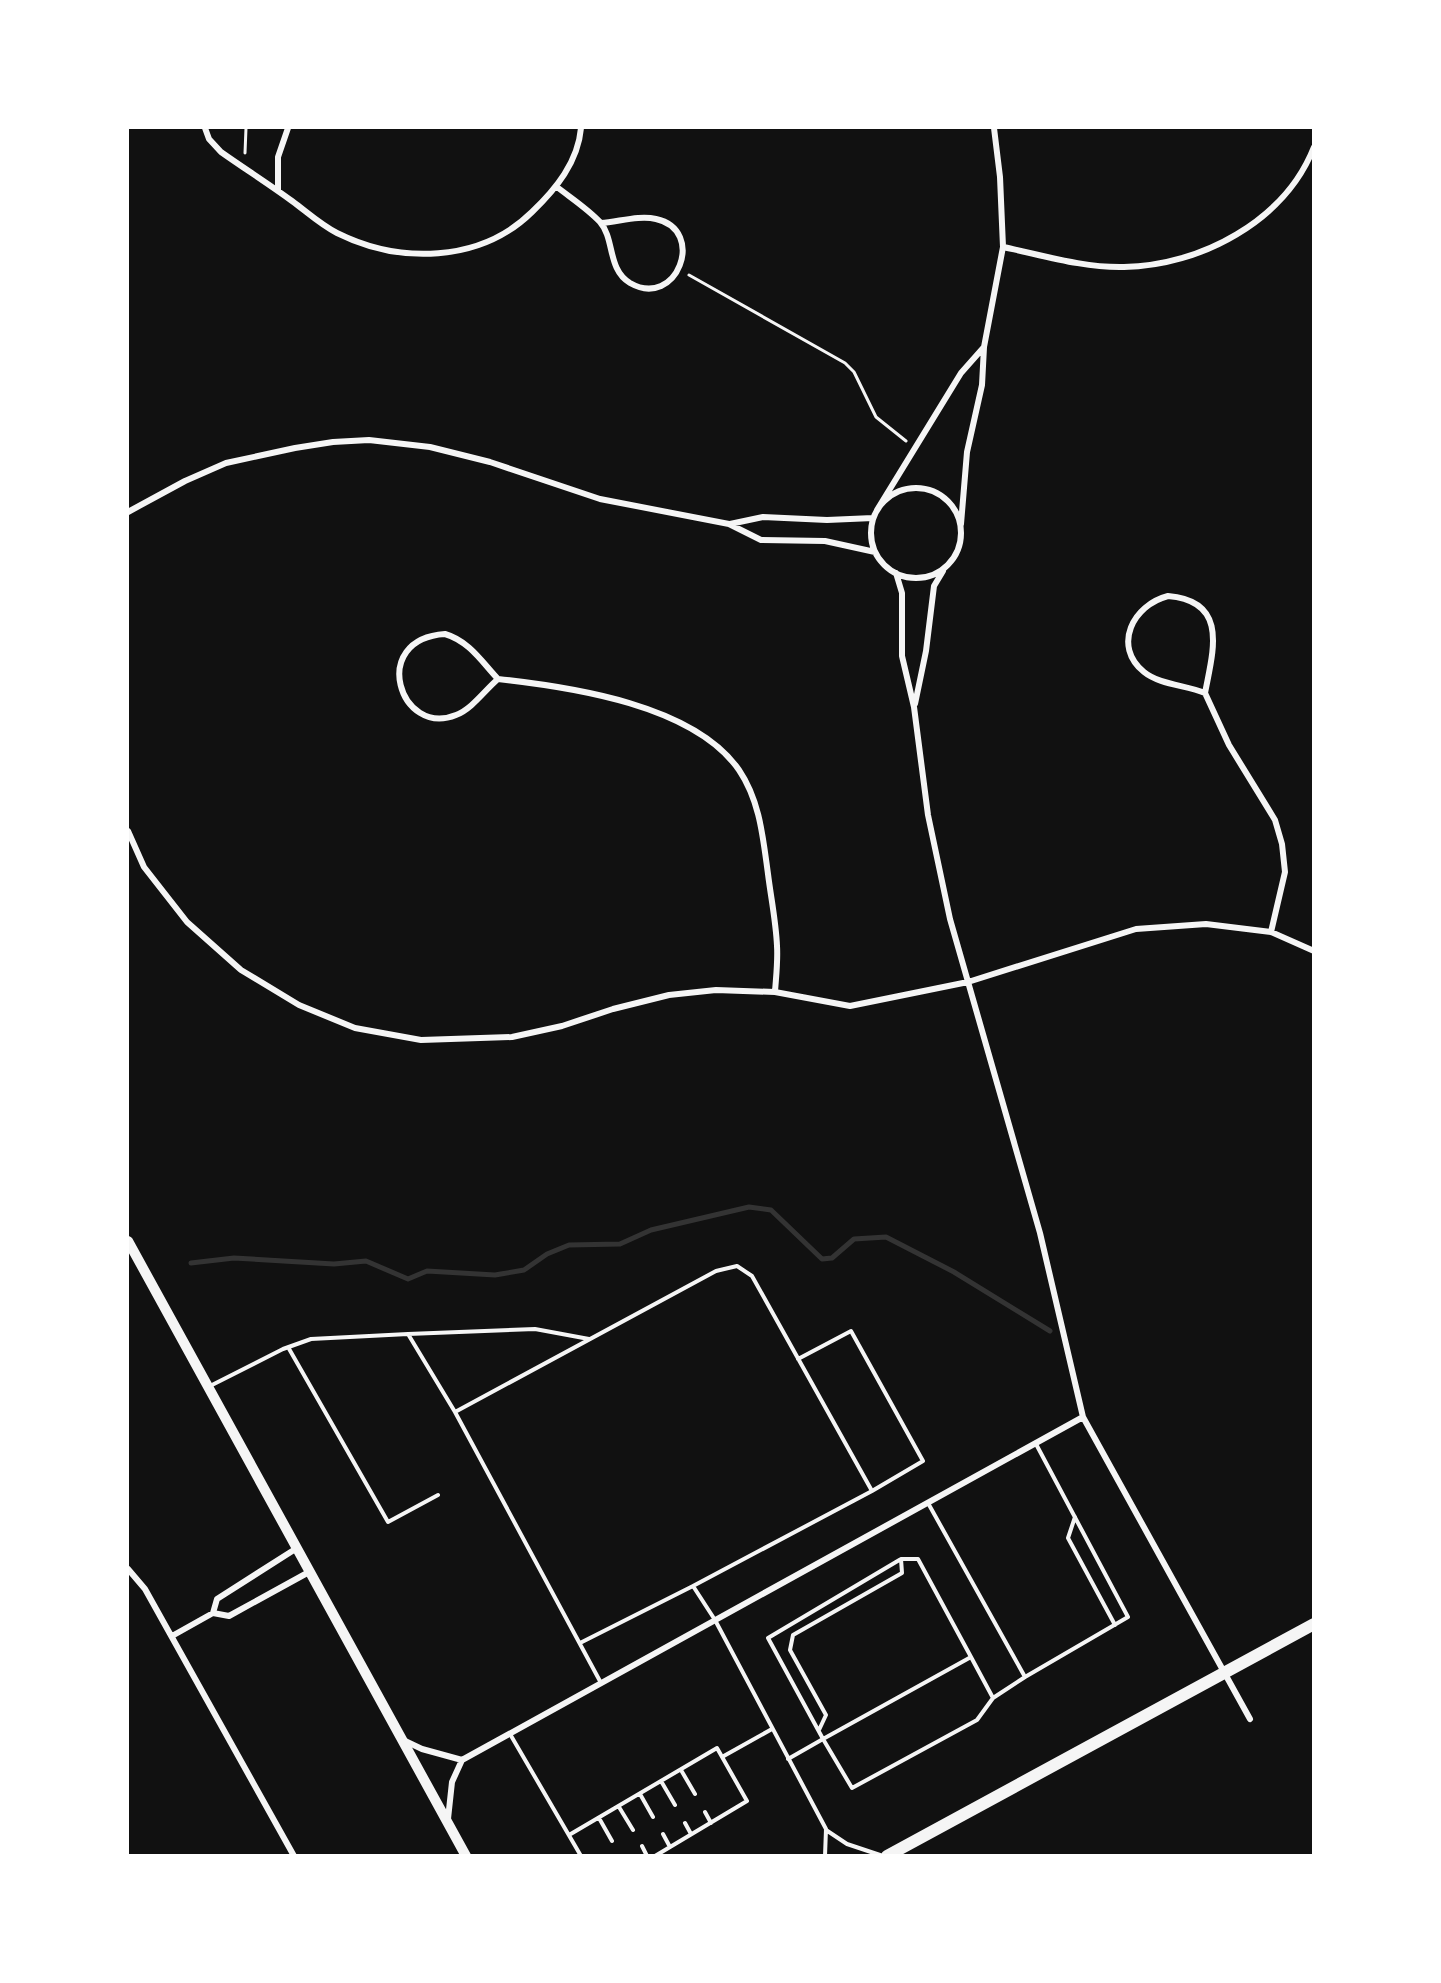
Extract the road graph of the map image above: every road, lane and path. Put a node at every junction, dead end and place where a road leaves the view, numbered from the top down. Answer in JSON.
{"nodes":[{"id":1,"x":205,"y":128,"type":"edge"},
{"id":2,"x":246,"y":128,"type":"edge"},
{"id":3,"x":288,"y":128,"type":"edge"},
{"id":4,"x":581,"y":128,"type":"edge"},
{"id":5,"x":994,"y":128,"type":"edge"},
{"id":6,"x":1314,"y":147,"type":"edge"},
{"id":7,"x":245,"y":153,"type":"dead end"},
{"id":8,"x":557,"y":187,"type":"junction"},
{"id":9,"x":278,"y":191,"type":"junction"},
{"id":10,"x":601,"y":223,"type":"junction"},
{"id":11,"x":1003,"y":247,"type":"junction"},
{"id":12,"x":689,"y":275,"type":"dead end"},
{"id":13,"x":984,"y":347,"type":"junction"},
{"id":14,"x":908,"y":441,"type":"dead end"},
{"id":15,"x":877,"y":510,"type":"junction"},
{"id":16,"x":128,"y":512,"type":"edge"},
{"id":17,"x":873,"y":518,"type":"junction"},
{"id":18,"x":729,"y":524,"type":"junction"},
{"id":19,"x":961,"y":524,"type":"junction"},
{"id":20,"x":875,"y":552,"type":"junction"},
{"id":21,"x":945,"y":568,"type":"junction"},
{"id":22,"x":896,"y":573,"type":"junction"},
{"id":23,"x":498,"y":680,"type":"junction"},
{"id":24,"x":1205,"y":693,"type":"junction"},
{"id":25,"x":914,"y":707,"type":"junction"},
{"id":26,"x":128,"y":831,"type":"edge"},
{"id":27,"x":1271,"y":932,"type":"junction"},
{"id":28,"x":1314,"y":951,"type":"edge"},
{"id":29,"x":968,"y":982,"type":"junction"},
{"id":30,"x":775,"y":992,"type":"junction"},
{"id":31,"x":128,"y":1241,"type":"edge"},
{"id":32,"x":408,"y":1334,"type":"junction"},
{"id":33,"x":589,"y":1340,"type":"junction"},
{"id":34,"x":288,"y":1347,"type":"junction"},
{"id":35,"x":798,"y":1359,"type":"junction"},
{"id":36,"x":207,"y":1387,"type":"junction"},
{"id":37,"x":455,"y":1412,"type":"junction"},
{"id":38,"x":1083,"y":1417,"type":"junction"},
{"id":39,"x":1036,"y":1443,"type":"junction"},
{"id":40,"x":872,"y":1491,"type":"junction"},
{"id":41,"x":438,"y":1495,"type":"dead end"},
{"id":42,"x":928,"y":1503,"type":"junction"},
{"id":43,"x":1075,"y":1517,"type":"junction"},
{"id":44,"x":297,"y":1548,"type":"junction"},
{"id":45,"x":902,"y":1559,"type":"junction"},
{"id":46,"x":128,"y":1569,"type":"edge"},
{"id":47,"x":309,"y":1572,"type":"junction"},
{"id":48,"x":693,"y":1586,"type":"junction"},
{"id":49,"x":213,"y":1613,"type":"junction"},
{"id":50,"x":715,"y":1620,"type":"junction"},
{"id":51,"x":1314,"y":1624,"type":"edge"},
{"id":52,"x":1115,"y":1625,"type":"junction"},
{"id":53,"x":172,"y":1636,"type":"junction"},
{"id":54,"x":580,"y":1643,"type":"junction"},
{"id":55,"x":971,"y":1657,"type":"junction"},
{"id":56,"x":1224,"y":1672,"type":"junction"},
{"id":57,"x":1025,"y":1677,"type":"junction"},
{"id":58,"x":602,"y":1683,"type":"junction"},
{"id":59,"x":993,"y":1698,"type":"junction"},
{"id":60,"x":1250,"y":1719,"type":"dead end"},
{"id":61,"x":772,"y":1729,"type":"junction"},
{"id":62,"x":819,"y":1731,"type":"junction"},
{"id":63,"x":510,"y":1734,"type":"junction"},
{"id":64,"x":402,"y":1739,"type":"junction"},
{"id":65,"x":823,"y":1739,"type":"junction"},
{"id":66,"x":722,"y":1757,"type":"junction"},
{"id":67,"x":788,"y":1759,"type":"junction"},
{"id":68,"x":462,"y":1760,"type":"junction"},
{"id":69,"x":681,"y":1770,"type":"junction"},
{"id":70,"x":661,"y":1781,"type":"junction"},
{"id":71,"x":640,"y":1794,"type":"junction"},
{"id":72,"x":695,"y":1794,"type":"dead end"},
{"id":73,"x":675,"y":1805,"type":"dead end"},
{"id":74,"x":618,"y":1807,"type":"junction"},
{"id":75,"x":705,"y":1812,"type":"dead end"},
{"id":76,"x":653,"y":1817,"type":"dead end"},
{"id":77,"x":599,"y":1818,"type":"junction"},
{"id":78,"x":447,"y":1821,"type":"junction"},
{"id":79,"x":711,"y":1822,"type":"junction"},
{"id":80,"x":685,"y":1823,"type":"dead end"},
{"id":81,"x":826,"y":1829,"type":"junction"},
{"id":82,"x":633,"y":1830,"type":"dead end"},
{"id":83,"x":663,"y":1834,"type":"dead end"},
{"id":84,"x":691,"y":1834,"type":"junction"},
{"id":85,"x":569,"y":1835,"type":"junction"},
{"id":86,"x":612,"y":1841,"type":"dead end"},
{"id":87,"x":642,"y":1846,"type":"dead end"},
{"id":88,"x":670,"y":1847,"type":"junction"},
{"id":89,"x":897,"y":1852,"type":"edge"},
{"id":90,"x":294,"y":1856,"type":"edge"},
{"id":91,"x":466,"y":1856,"type":"edge"},
{"id":92,"x":581,"y":1856,"type":"edge"},
{"id":93,"x":648,"y":1856,"type":"edge"},
{"id":94,"x":656,"y":1856,"type":"edge"},
{"id":95,"x":825,"y":1856,"type":"edge"},
{"id":96,"x":885,"y":1856,"type":"edge"}],
"edges":[{"from":1,"to":9,"type":"street"},
{"from":2,"to":7,"type":"path"},
{"from":3,"to":9,"type":"street"},
{"from":4,"to":8,"type":"street"},
{"from":5,"to":11,"type":"street"},
{"from":6,"to":11,"type":"street"},
{"from":8,"to":9,"type":"street"},
{"from":8,"to":10,"type":"street"},
{"from":10,"to":10,"type":"street"},
{"from":11,"to":13,"type":"street"},
{"from":12,"to":14,"type":"path"},
{"from":13,"to":15,"type":"street"},
{"from":13,"to":19,"type":"street"},
{"from":15,"to":17,"type":"street"},
{"from":15,"to":19,"type":"street"},
{"from":16,"to":18,"type":"street"},
{"from":17,"to":18,"type":"street"},
{"from":17,"to":20,"type":"street"},
{"from":18,"to":20,"type":"street"},
{"from":19,"to":21,"type":"street"},
{"from":20,"to":22,"type":"street"},
{"from":21,"to":22,"type":"street"},
{"from":21,"to":25,"type":"street"},
{"from":22,"to":25,"type":"street"},
{"from":23,"to":23,"type":"street"},
{"from":23,"to":30,"type":"street"},
{"from":24,"to":24,"type":"street"},
{"from":24,"to":27,"type":"street"},
{"from":25,"to":29,"type":"street"},
{"from":26,"to":30,"type":"street"},
{"from":27,"to":28,"type":"street"},
{"from":27,"to":29,"type":"street"},
{"from":29,"to":30,"type":"street"},
{"from":29,"to":38,"type":"street"},
{"from":31,"to":36,"type":"street"},
{"from":32,"to":33,"type":"lane"},
{"from":32,"to":34,"type":"lane"},
{"from":32,"to":37,"type":"lane"},
{"from":33,"to":35,"type":"lane"},
{"from":33,"to":37,"type":"lane"},
{"from":34,"to":36,"type":"lane"},
{"from":34,"to":41,"type":"lane"},
{"from":35,"to":40,"type":"lane"},
{"from":35,"to":40,"type":"lane"},
{"from":36,"to":44,"type":"street"},
{"from":37,"to":54,"type":"lane"},
{"from":38,"to":39,"type":"street"},
{"from":38,"to":56,"type":"street"},
{"from":39,"to":42,"type":"street"},
{"from":39,"to":43,"type":"lane"},
{"from":40,"to":48,"type":"lane"},
{"from":42,"to":50,"type":"street"},
{"from":42,"to":57,"type":"lane"},
{"from":43,"to":52,"type":"lane"},
{"from":43,"to":52,"type":"lane"},
{"from":44,"to":47,"type":"street"},
{"from":44,"to":49,"type":"street"},
{"from":45,"to":55,"type":"lane"},
{"from":45,"to":62,"type":"lane"},
{"from":45,"to":62,"type":"lane"},
{"from":46,"to":53,"type":"street"},
{"from":47,"to":49,"type":"street"},
{"from":47,"to":64,"type":"street"},
{"from":48,"to":50,"type":"lane"},
{"from":48,"to":54,"type":"lane"},
{"from":49,"to":53,"type":"street"},
{"from":50,"to":58,"type":"street"},
{"from":50,"to":61,"type":"lane"},
{"from":51,"to":56,"type":"main road"},
{"from":52,"to":57,"type":"lane"},
{"from":53,"to":90,"type":"street"},
{"from":54,"to":58,"type":"lane"},
{"from":55,"to":59,"type":"lane"},
{"from":55,"to":65,"type":"lane"},
{"from":56,"to":60,"type":"street"},
{"from":56,"to":89,"type":"main road"},
{"from":57,"to":59,"type":"lane"},
{"from":58,"to":63,"type":"street"},
{"from":59,"to":65,"type":"lane"},
{"from":61,"to":66,"type":"lane"},
{"from":61,"to":67,"type":"lane"},
{"from":62,"to":65,"type":"lane"},
{"from":63,"to":68,"type":"street"},
{"from":63,"to":85,"type":"lane"},
{"from":64,"to":68,"type":"street"},
{"from":64,"to":78,"type":"street"},
{"from":65,"to":67,"type":"lane"},
{"from":66,"to":69,"type":"lane"},
{"from":66,"to":79,"type":"lane"},
{"from":67,"to":81,"type":"lane"},
{"from":68,"to":78,"type":"street"},
{"from":69,"to":70,"type":"lane"},
{"from":69,"to":72,"type":"lane"},
{"from":70,"to":71,"type":"lane"},
{"from":70,"to":73,"type":"lane"},
{"from":71,"to":74,"type":"lane"},
{"from":71,"to":76,"type":"lane"},
{"from":74,"to":77,"type":"lane"},
{"from":74,"to":82,"type":"lane"},
{"from":75,"to":79,"type":"lane"},
{"from":77,"to":85,"type":"lane"},
{"from":77,"to":86,"type":"lane"},
{"from":78,"to":91,"type":"street"},
{"from":79,"to":84,"type":"lane"},
{"from":80,"to":84,"type":"lane"},
{"from":81,"to":95,"type":"lane"},
{"from":81,"to":96,"type":"lane"},
{"from":83,"to":88,"type":"lane"},
{"from":84,"to":88,"type":"lane"},
{"from":85,"to":92,"type":"lane"},
{"from":87,"to":93,"type":"lane"},
{"from":88,"to":94,"type":"lane"},
{"from":89,"to":96,"type":"main road"}]}
